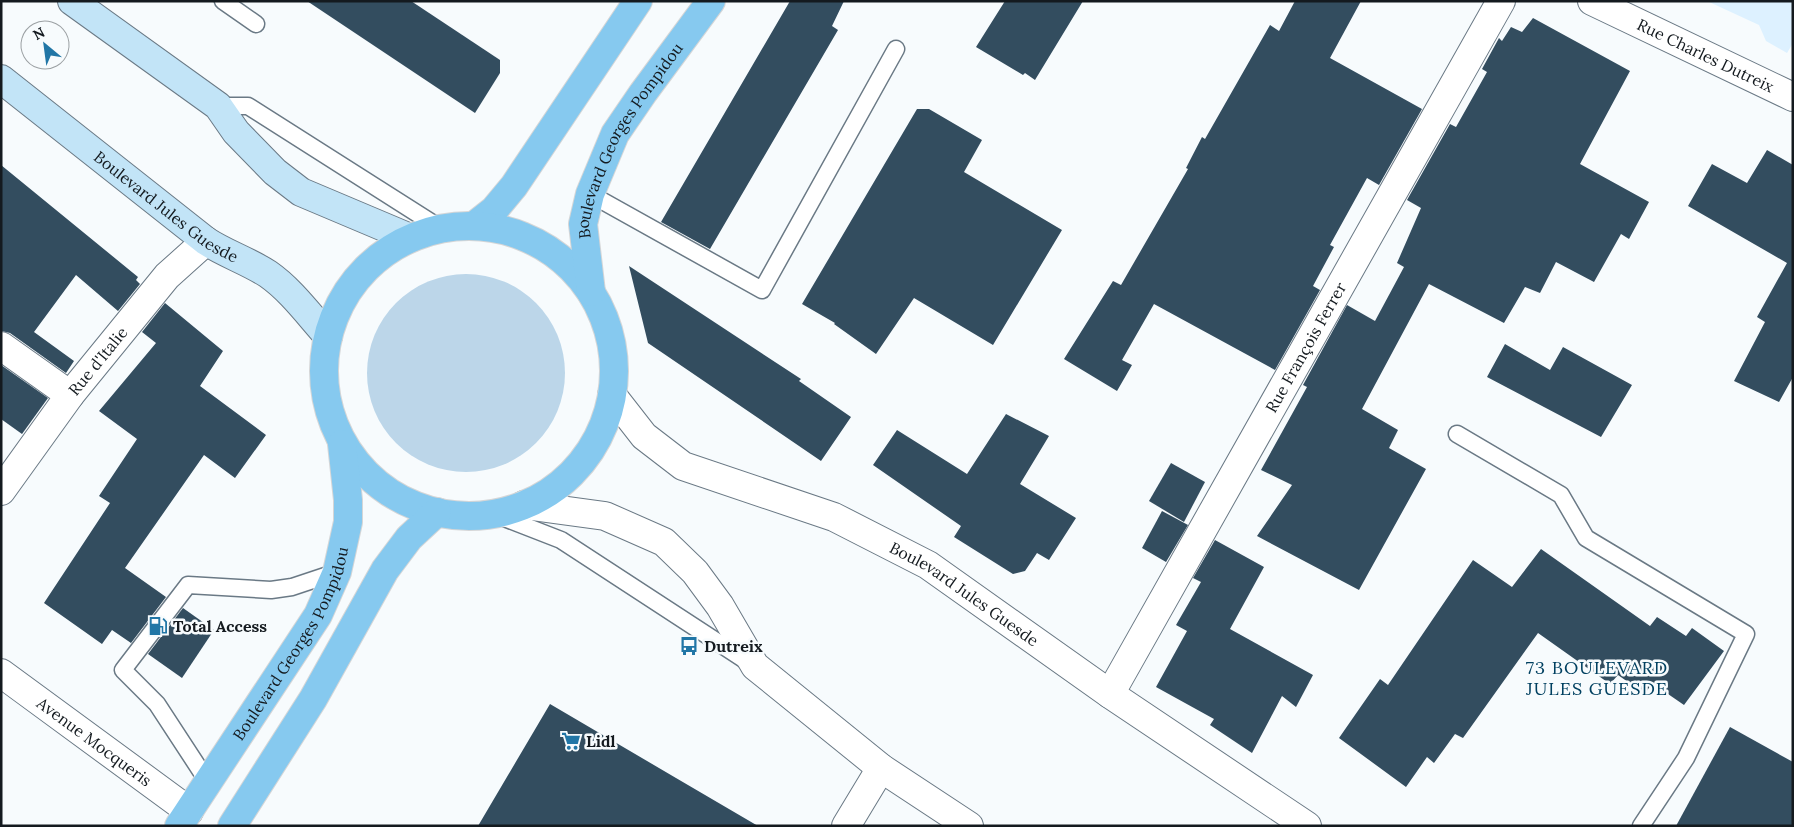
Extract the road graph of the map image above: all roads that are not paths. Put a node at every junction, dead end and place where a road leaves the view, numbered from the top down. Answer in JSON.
{"nodes":[{"id":1,"x":72,"y":1,"type":"edge"},
{"id":2,"x":223,"y":1,"type":"edge"},
{"id":3,"x":638,"y":1,"type":"edge"},
{"id":4,"x":711,"y":1,"type":"edge"},
{"id":5,"x":1501,"y":1,"type":"edge"},
{"id":6,"x":1592,"y":1,"type":"edge"},
{"id":7,"x":256,"y":24,"type":"dead end"},
{"id":8,"x":896,"y":49,"type":"dead end"},
{"id":9,"x":1,"y":79,"type":"edge"},
{"id":10,"x":1793,"y":97,"type":"edge"},
{"id":11,"x":218,"y":106,"type":"junction"},
{"id":12,"x":590,"y":194,"type":"junction"},
{"id":13,"x":475,"y":225,"type":"junction"},
{"id":14,"x":440,"y":228,"type":"junction"},
{"id":15,"x":410,"y":238,"type":"junction"},
{"id":16,"x":206,"y":241,"type":"junction"},
{"id":17,"x":591,"y":292,"type":"junction"},
{"id":18,"x":328,"y":336,"type":"junction"},
{"id":19,"x":1,"y":346,"type":"edge"},
{"id":20,"x":612,"y":394,"type":"junction"},
{"id":21,"x":70,"y":395,"type":"junction"},
{"id":22,"x":1457,"y":434,"type":"dead end"},
{"id":23,"x":342,"y":444,"type":"junction"},
{"id":24,"x":1,"y":491,"type":"edge"},
{"id":25,"x":524,"y":505,"type":"junction"},
{"id":26,"x":437,"y":512,"type":"junction"},
{"id":27,"x":494,"y":514,"type":"junction"},
{"id":28,"x":337,"y":572,"type":"junction"},
{"id":29,"x":754,"y":666,"type":"junction"},
{"id":30,"x":1,"y":672,"type":"edge"},
{"id":31,"x":1110,"y":694,"type":"junction"},
{"id":32,"x":881,"y":768,"type":"junction"},
{"id":33,"x":208,"y":782,"type":"junction"},
{"id":34,"x":184,"y":818,"type":"edge"},
{"id":35,"x":232,"y":826,"type":"edge"},
{"id":36,"x":846,"y":826,"type":"edge"},
{"id":37,"x":969,"y":826,"type":"edge"},
{"id":38,"x":1307,"y":826,"type":"edge"},
{"id":39,"x":1641,"y":826,"type":"edge"}],
"edges":[{"from":1,"to":11,"type":"main road"},
{"from":2,"to":7,"type":"lane"},
{"from":3,"to":13,"type":"main road"},
{"from":4,"to":12,"type":"main road","name":"Boulevard Georges Pompidou"},
{"from":5,"to":31,"type":"street","name":"Rue François Ferrer"},
{"from":6,"to":10,"type":"street","name":"Rue Charles Dutreix"},
{"from":8,"to":12,"type":"lane"},
{"from":9,"to":16,"type":"main road","name":"Boulevard Jules Guesde"},
{"from":11,"to":14,"type":"lane"},
{"from":11,"to":15,"type":"main road"},
{"from":12,"to":17,"type":"main road","name":"Boulevard Georges Pompidou"},
{"from":13,"to":14,"type":"main road","name":"Boulevard Georges Pompidou"},
{"from":13,"to":17,"type":"main road","name":"Boulevard Georges Pompidou"},
{"from":14,"to":15,"type":"main road","name":"Boulevard Georges Pompidou"},
{"from":15,"to":18,"type":"main road","name":"Boulevard Georges Pompidou"},
{"from":16,"to":18,"type":"main road","name":"Boulevard Jules Guesde"},
{"from":16,"to":21,"type":"street","name":"Rue d'Italie"},
{"from":17,"to":20,"type":"main road","name":"Boulevard Georges Pompidou"},
{"from":18,"to":23,"type":"main road","name":"Boulevard Georges Pompidou"},
{"from":19,"to":21,"type":"street"},
{"from":20,"to":25,"type":"main road","name":"Boulevard Georges Pompidou"},
{"from":20,"to":31,"type":"street","name":"Boulevard Jules Guesde"},
{"from":21,"to":24,"type":"street","name":"Rue d'Italie"},
{"from":22,"to":39,"type":"lane"},
{"from":23,"to":26,"type":"main road","name":"Boulevard Georges Pompidou"},
{"from":23,"to":28,"type":"main road","name":"Boulevard Georges Pompidou"},
{"from":25,"to":27,"type":"main road","name":"Boulevard Georges Pompidou"},
{"from":25,"to":29,"type":"street"},
{"from":26,"to":27,"type":"main road","name":"Boulevard Georges Pompidou"},
{"from":26,"to":35,"type":"main road"},
{"from":27,"to":29,"type":"lane"},
{"from":28,"to":33,"type":"main road","name":"Boulevard Georges Pompidou"},
{"from":28,"to":33,"type":"lane"},
{"from":29,"to":32,"type":"street"},
{"from":30,"to":34,"type":"street","name":"Avenue Mocqueris"},
{"from":31,"to":38,"type":"street","name":"Boulevard Jules Guesde"},
{"from":32,"to":36,"type":"street"},
{"from":32,"to":37,"type":"street"},
{"from":33,"to":34,"type":"main road","name":"Boulevard Georges Pompidou"}]}
